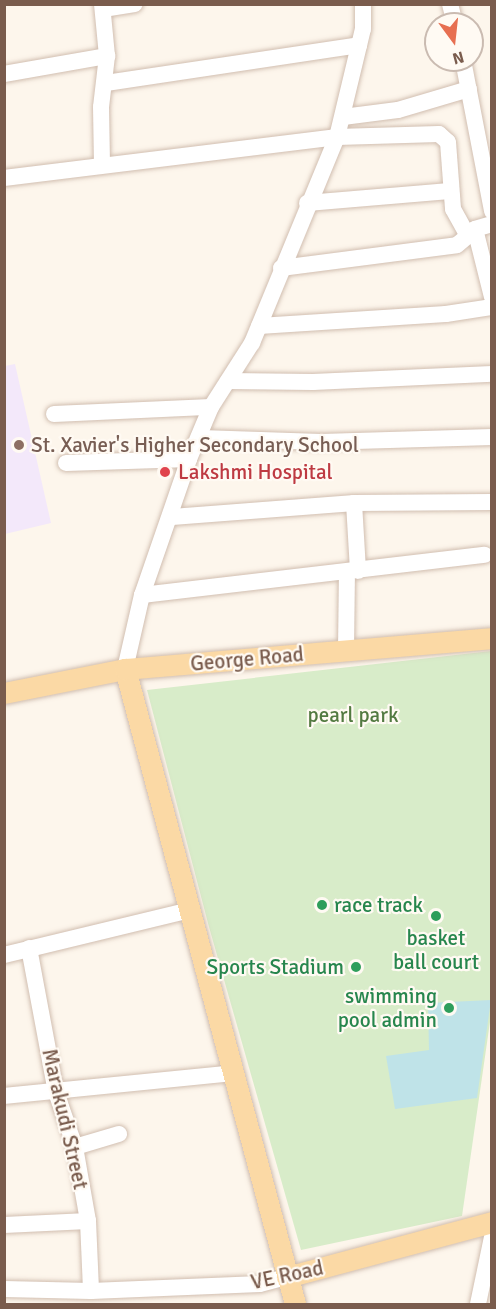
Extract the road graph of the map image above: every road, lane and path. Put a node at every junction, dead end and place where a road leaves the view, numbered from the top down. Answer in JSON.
{"nodes":[{"id":1,"x":135,"y":4,"type":"edge"},
{"id":2,"x":363,"y":4,"type":"edge"},
{"id":3,"x":103,"y":7,"type":"edge"},
{"id":4,"x":359,"y":45,"type":"junction"},
{"id":5,"x":107,"y":56,"type":"junction"},
{"id":6,"x":465,"y":72,"type":"edge"},
{"id":7,"x":4,"y":74,"type":"edge"},
{"id":8,"x":106,"y":83,"type":"junction"},
{"id":9,"x":469,"y":89,"type":"junction"},
{"id":10,"x":398,"y":110,"type":"junction"},
{"id":11,"x":343,"y":117,"type":"junction"},
{"id":12,"x":403,"y":136,"type":"junction"},
{"id":13,"x":337,"y":137,"type":"junction"},
{"id":14,"x":102,"y":164,"type":"junction"},
{"id":15,"x":4,"y":178,"type":"edge"},
{"id":16,"x":449,"y":191,"type":"junction"},
{"id":17,"x":307,"y":203,"type":"junction"},
{"id":18,"x":492,"y":211,"type":"edge"},
{"id":19,"x":478,"y":229,"type":"edge"},
{"id":20,"x":281,"y":268,"type":"junction"},
{"id":21,"x":492,"y":297,"type":"edge"},
{"id":22,"x":492,"y":307,"type":"edge"},
{"id":23,"x":259,"y":326,"type":"junction"},
{"id":24,"x":492,"y":374,"type":"edge"},
{"id":25,"x":228,"y":381,"type":"junction"},
{"id":26,"x":211,"y":407,"type":"junction"},
{"id":27,"x":54,"y":414,"type":"dead end"},
{"id":28,"x":492,"y":436,"type":"edge"},
{"id":29,"x":200,"y":438,"type":"junction"},
{"id":30,"x":189,"y":459,"type":"junction"},
{"id":31,"x":66,"y":464,"type":"dead end"},
{"id":32,"x":492,"y":502,"type":"edge"},
{"id":33,"x":354,"y":503,"type":"junction"},
{"id":34,"x":171,"y":517,"type":"junction"},
{"id":35,"x":485,"y":555,"type":"dead end"},
{"id":36,"x":352,"y":572,"type":"junction"},
{"id":37,"x":142,"y":595,"type":"junction"},
{"id":38,"x":492,"y":638,"type":"edge"},
{"id":39,"x":346,"y":651,"type":"junction"},
{"id":40,"x":125,"y":669,"type":"junction"},
{"id":41,"x":4,"y":693,"type":"edge"},
{"id":42,"x":190,"y":910,"type":"junction"},
{"id":43,"x":29,"y":948,"type":"junction"},
{"id":44,"x":4,"y":955,"type":"edge"},
{"id":45,"x":233,"y":1073,"type":"junction"},
{"id":46,"x":56,"y":1092,"type":"junction"},
{"id":47,"x":4,"y":1096,"type":"edge"},
{"id":48,"x":119,"y":1134,"type":"dead end"},
{"id":49,"x":75,"y":1147,"type":"junction"},
{"id":50,"x":88,"y":1221,"type":"junction"},
{"id":51,"x":492,"y":1222,"type":"edge"},
{"id":52,"x":4,"y":1226,"type":"edge"},
{"id":53,"x":492,"y":1237,"type":"edge"},
{"id":54,"x":287,"y":1277,"type":"junction"},
{"id":55,"x":4,"y":1289,"type":"edge"},
{"id":56,"x":92,"y":1291,"type":"junction"},
{"id":57,"x":295,"y":1305,"type":"edge"},
{"id":58,"x":478,"y":1305,"type":"edge"}],
"edges":[{"from":1,"to":3,"type":"street"},
{"from":2,"to":4,"type":"street"},
{"from":3,"to":5,"type":"street"},
{"from":4,"to":8,"type":"street"},
{"from":4,"to":11,"type":"street"},
{"from":5,"to":7,"type":"street"},
{"from":5,"to":8,"type":"street"},
{"from":6,"to":9,"type":"street"},
{"from":8,"to":14,"type":"street"},
{"from":9,"to":10,"type":"street"},
{"from":9,"to":18,"type":"street"},
{"from":10,"to":11,"type":"street"},
{"from":10,"to":12,"type":"street"},
{"from":11,"to":13,"type":"street"},
{"from":12,"to":13,"type":"street"},
{"from":12,"to":16,"type":"street"},
{"from":13,"to":14,"type":"street"},
{"from":13,"to":17,"type":"street"},
{"from":14,"to":15,"type":"street"},
{"from":16,"to":17,"type":"street"},
{"from":16,"to":19,"type":"street"},
{"from":17,"to":20,"type":"street"},
{"from":19,"to":20,"type":"street"},
{"from":19,"to":21,"type":"street"},
{"from":20,"to":23,"type":"street"},
{"from":22,"to":23,"type":"street"},
{"from":23,"to":25,"type":"street"},
{"from":24,"to":25,"type":"street"},
{"from":25,"to":26,"type":"street"},
{"from":26,"to":27,"type":"street"},
{"from":26,"to":29,"type":"street"},
{"from":28,"to":29,"type":"street"},
{"from":29,"to":30,"type":"street"},
{"from":30,"to":31,"type":"street"},
{"from":30,"to":34,"type":"street"},
{"from":32,"to":33,"type":"street"},
{"from":33,"to":34,"type":"street"},
{"from":33,"to":36,"type":"street"},
{"from":34,"to":37,"type":"street"},
{"from":35,"to":36,"type":"street"},
{"from":36,"to":37,"type":"street"},
{"from":36,"to":39,"type":"street"},
{"from":37,"to":40,"type":"street"},
{"from":38,"to":39,"type":"main road","name":"George Road"},
{"from":39,"to":40,"type":"main road","name":"George Road"},
{"from":40,"to":41,"type":"main road","name":"George Road"},
{"from":40,"to":42,"type":"main road"},
{"from":42,"to":43,"type":"street"},
{"from":42,"to":45,"type":"main road"},
{"from":43,"to":44,"type":"street"},
{"from":43,"to":46,"type":"street","name":"Marakudi Street"},
{"from":45,"to":46,"type":"street"},
{"from":45,"to":54,"type":"main road"},
{"from":46,"to":47,"type":"street"},
{"from":46,"to":49,"type":"street","name":"Marakudi Street"},
{"from":48,"to":49,"type":"street"},
{"from":49,"to":50,"type":"street","name":"Marakudi Street"},
{"from":50,"to":52,"type":"street"},
{"from":50,"to":56,"type":"street","name":"Marakudi Street"},
{"from":51,"to":54,"type":"main road","name":"VE Road"},
{"from":53,"to":58,"type":"street"},
{"from":54,"to":56,"type":"street","name":"VE Road"},
{"from":54,"to":57,"type":"main road"},
{"from":55,"to":56,"type":"street","name":"VE Road"}]}
